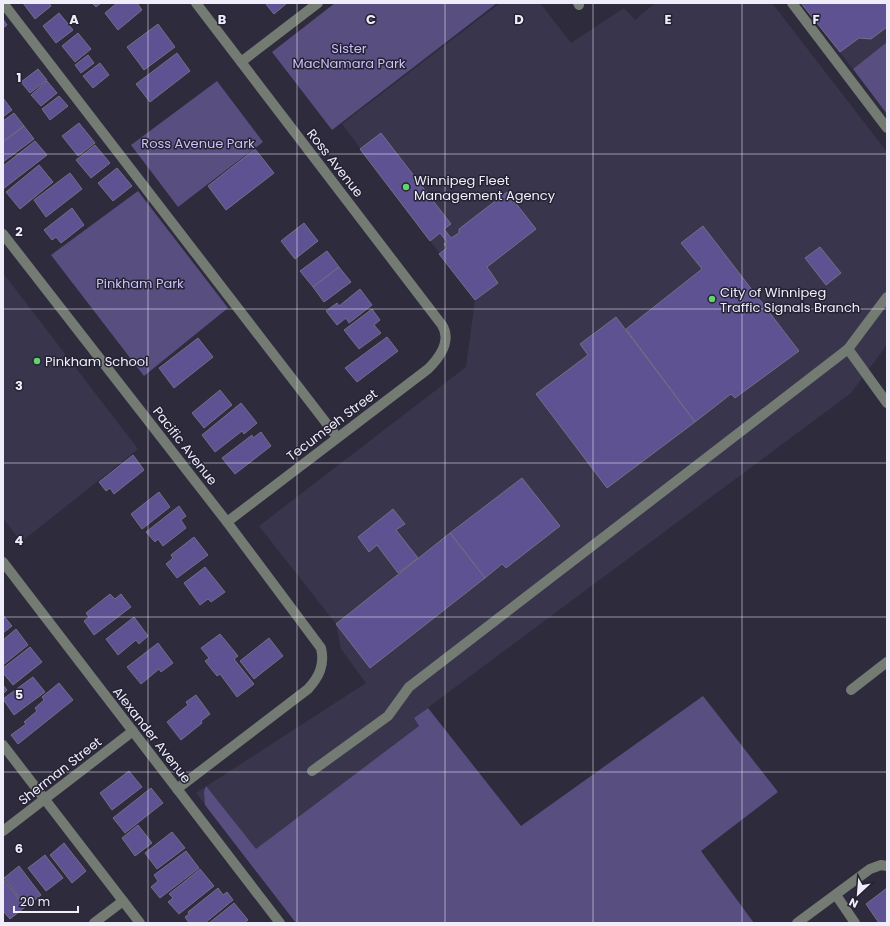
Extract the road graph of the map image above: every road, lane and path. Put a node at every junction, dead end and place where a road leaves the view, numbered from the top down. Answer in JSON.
{"nodes":[{"id":1,"x":3,"y":3,"type":"edge"},
{"id":2,"x":196,"y":3,"type":"edge"},
{"id":3,"x":318,"y":3,"type":"edge"},
{"id":4,"x":792,"y":3,"type":"edge"},
{"id":5,"x":241,"y":62,"type":"junction"},
{"id":6,"x":887,"y":128,"type":"edge"},
{"id":7,"x":3,"y":234,"type":"edge"},
{"id":8,"x":887,"y":297,"type":"edge"},
{"id":9,"x":445,"y":343,"type":"joint"},
{"id":10,"x":848,"y":349,"type":"junction"},
{"id":11,"x":887,"y":403,"type":"edge"},
{"id":12,"x":337,"y":438,"type":"junction"},
{"id":13,"x":227,"y":522,"type":"junction"},
{"id":14,"x":3,"y":562,"type":"edge"},
{"id":15,"x":887,"y":662,"type":"edge"},
{"id":16,"x":851,"y":690,"type":"dead end"},
{"id":17,"x":133,"y":731,"type":"junction"},
{"id":18,"x":3,"y":745,"type":"edge"},
{"id":19,"x":312,"y":771,"type":"dead end"},
{"id":20,"x":177,"y":789,"type":"junction"},
{"id":21,"x":45,"y":799,"type":"junction"},
{"id":22,"x":3,"y":832,"type":"edge"},
{"id":23,"x":887,"y":866,"type":"edge"},
{"id":24,"x":836,"y":895,"type":"junction"},
{"id":25,"x":123,"y":901,"type":"junction"},
{"id":26,"x":94,"y":923,"type":"edge"},
{"id":27,"x":140,"y":923,"type":"edge"},
{"id":28,"x":280,"y":923,"type":"edge"},
{"id":29,"x":797,"y":923,"type":"edge"},
{"id":30,"x":855,"y":923,"type":"edge"}],
"edges":[{"from":1,"to":12,"type":"street"},
{"from":2,"to":5,"type":"street","name":"Ross Avenue"},
{"from":3,"to":5,"type":"street"},
{"from":4,"to":6,"type":"street"},
{"from":5,"to":9,"type":"street","name":"Ross Avenue"},
{"from":7,"to":13,"type":"street","name":"Pacific Avenue"},
{"from":8,"to":10,"type":"street"},
{"from":9,"to":12,"type":"street","name":"Tecumseh Street"},
{"from":10,"to":11,"type":"street"},
{"from":10,"to":19,"type":"street"},
{"from":12,"to":13,"type":"street","name":"Tecumseh Street"},
{"from":13,"to":20,"type":"street","name":"Pacific Avenue"},
{"from":14,"to":17,"type":"street","name":"Alexander Avenue"},
{"from":15,"to":16,"type":"street"},
{"from":17,"to":20,"type":"street","name":"Alexander Avenue"},
{"from":17,"to":21,"type":"street","name":"Sherman Street"},
{"from":18,"to":21,"type":"street"},
{"from":20,"to":28,"type":"street","name":"Alexander Avenue"},
{"from":21,"to":22,"type":"street","name":"Sherman Street"},
{"from":21,"to":25,"type":"street"},
{"from":23,"to":24,"type":"street"},
{"from":24,"to":29,"type":"street"},
{"from":24,"to":30,"type":"street"},
{"from":25,"to":26,"type":"street"},
{"from":25,"to":27,"type":"street"}]}
